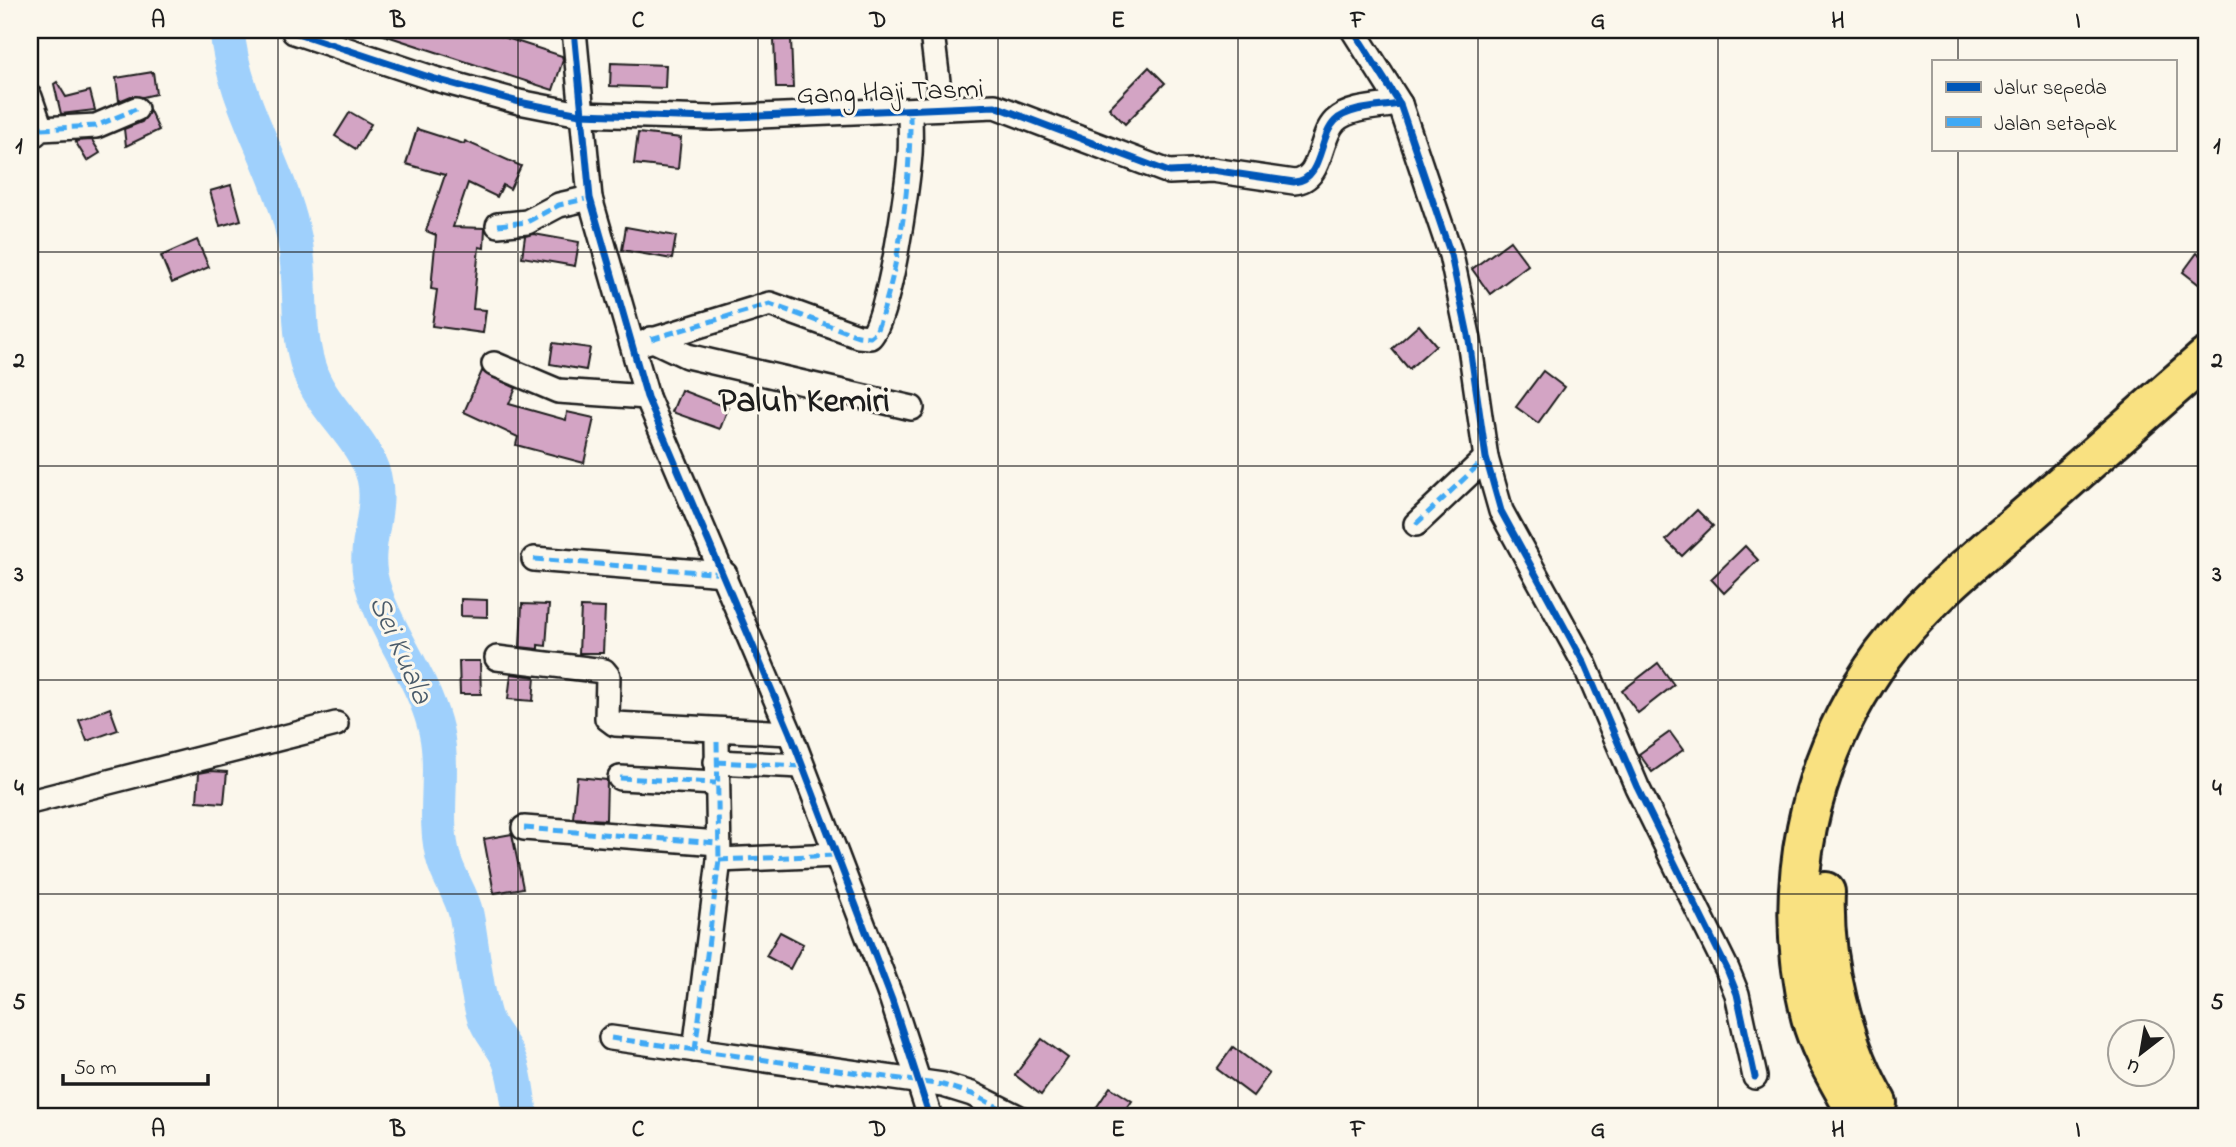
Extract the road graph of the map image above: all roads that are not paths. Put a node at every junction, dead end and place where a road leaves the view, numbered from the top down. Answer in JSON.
{"nodes":[{"id":1,"x":575,"y":30,"type":"edge"},
{"id":2,"x":1353,"y":30,"type":"edge"},
{"id":3,"x":294,"y":32,"type":"dead end"},
{"id":4,"x":932,"y":33,"type":"dead end"},
{"id":5,"x":30,"y":97,"type":"edge"},
{"id":6,"x":1400,"y":104,"type":"junction"},
{"id":7,"x":940,"y":106,"type":"junction"},
{"id":8,"x":136,"y":109,"type":"dead end"},
{"id":9,"x":910,"y":111,"type":"junction"},
{"id":10,"x":580,"y":114,"type":"junction"},
{"id":11,"x":35,"y":134,"type":"edge"},
{"id":12,"x":590,"y":198,"type":"junction"},
{"id":13,"x":498,"y":225,"type":"dead end"},
{"id":14,"x":642,"y":343,"type":"junction"},
{"id":15,"x":2206,"y":358,"type":"edge"},
{"id":16,"x":494,"y":364,"type":"dead end"},
{"id":17,"x":2206,"y":390,"type":"edge"},
{"id":18,"x":647,"y":397,"type":"junction"},
{"id":19,"x":912,"y":408,"type":"dead end"},
{"id":20,"x":1486,"y":458,"type":"junction"},
{"id":21,"x":1416,"y":524,"type":"dead end"},
{"id":22,"x":534,"y":559,"type":"dead end"},
{"id":23,"x":725,"y":574,"type":"junction"},
{"id":24,"x":497,"y":658,"type":"dead end"},
{"id":25,"x":336,"y":724,"type":"dead end"},
{"id":26,"x":790,"y":733,"type":"junction"},
{"id":27,"x":717,"y":762,"type":"junction"},
{"id":28,"x":801,"y":766,"type":"junction"},
{"id":29,"x":620,"y":778,"type":"dead end"},
{"id":30,"x":30,"y":802,"type":"edge"},
{"id":31,"x":524,"y":828,"type":"dead end"},
{"id":32,"x":718,"y":851,"type":"junction"},
{"id":33,"x":835,"y":855,"type":"junction"},
{"id":34,"x":611,"y":1038,"type":"dead end"},
{"id":35,"x":695,"y":1050,"type":"junction"},
{"id":36,"x":1755,"y":1077,"type":"dead end"},
{"id":37,"x":918,"y":1081,"type":"junction"},
{"id":38,"x":930,"y":1117,"type":"edge"},
{"id":39,"x":1018,"y":1117,"type":"edge"},
{"id":40,"x":1859,"y":1117,"type":"edge"},
{"id":41,"x":1886,"y":1117,"type":"edge"}],
"edges":[{"from":1,"to":10,"type":"street"},
{"from":2,"to":6,"type":"street"},
{"from":3,"to":10,"type":"street","name":"Gang Haji Tasmi"},
{"from":4,"to":7,"type":"street"},
{"from":5,"to":11,"type":"street"},
{"from":6,"to":7,"type":"street","name":"Gang Haji Tasmi"},
{"from":6,"to":20,"type":"street"},
{"from":7,"to":9,"type":"street","name":"Gang Haji Tasmi"},
{"from":8,"to":11,"type":"street"},
{"from":9,"to":10,"type":"street","name":"Gang Haji Tasmi"},
{"from":9,"to":14,"type":"street"},
{"from":10,"to":12,"type":"street"},
{"from":12,"to":13,"type":"street"},
{"from":12,"to":14,"type":"street"},
{"from":14,"to":18,"type":"street"},
{"from":14,"to":19,"type":"street"},
{"from":15,"to":40,"type":"highway"},
{"from":16,"to":18,"type":"street"},
{"from":17,"to":41,"type":"highway"},
{"from":18,"to":23,"type":"street"},
{"from":20,"to":21,"type":"street"},
{"from":20,"to":36,"type":"street"},
{"from":22,"to":23,"type":"street"},
{"from":23,"to":26,"type":"street"},
{"from":24,"to":26,"type":"street"},
{"from":25,"to":30,"type":"street"},
{"from":26,"to":28,"type":"street"},
{"from":27,"to":28,"type":"street"},
{"from":27,"to":29,"type":"street"},
{"from":27,"to":32,"type":"street"},
{"from":28,"to":33,"type":"street"},
{"from":31,"to":32,"type":"street"},
{"from":32,"to":33,"type":"street"},
{"from":32,"to":35,"type":"street"},
{"from":33,"to":37,"type":"street"},
{"from":34,"to":35,"type":"street"},
{"from":35,"to":37,"type":"street"},
{"from":37,"to":38,"type":"street"},
{"from":37,"to":39,"type":"street"}]}
